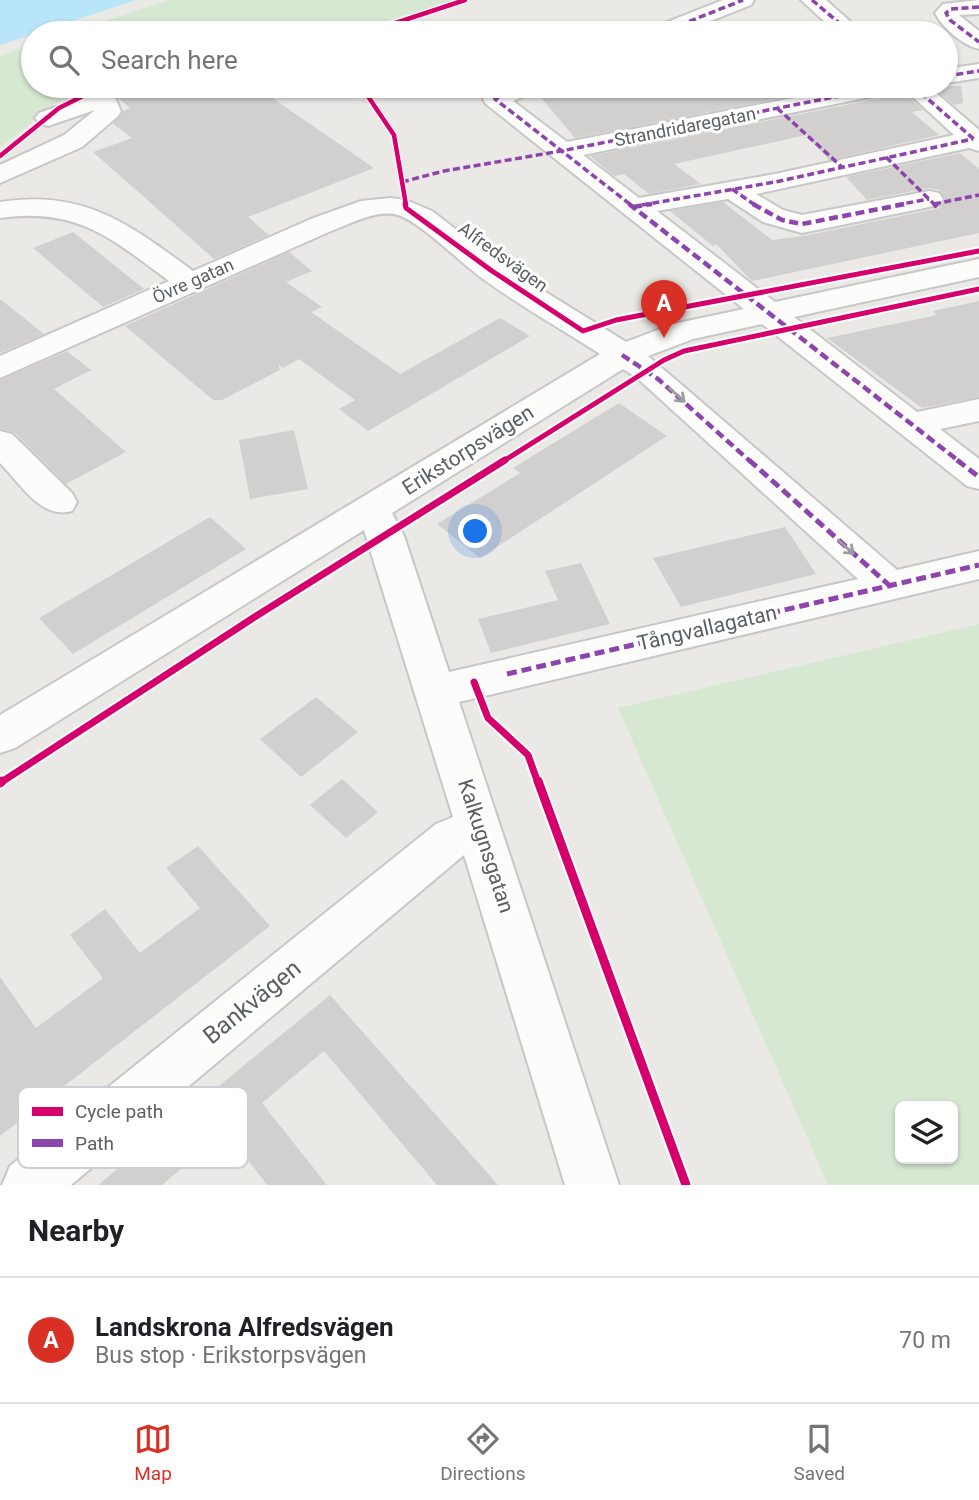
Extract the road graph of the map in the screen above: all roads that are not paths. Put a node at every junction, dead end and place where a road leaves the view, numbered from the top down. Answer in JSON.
{"nodes":[{"id":1,"x":743,"y":0,"type":"edge"},
{"id":2,"x":812,"y":0,"type":"edge"},
{"id":3,"x":979,"y":7,"type":"edge"},
{"id":4,"x":690,"y":21,"type":"edge"},
{"id":5,"x":837,"y":21,"type":"edge"},
{"id":6,"x":951,"y":21,"type":"edge"},
{"id":7,"x":958,"y":26,"type":"edge"},
{"id":8,"x":979,"y":42,"type":"edge"},
{"id":9,"x":979,"y":71,"type":"edge"},
{"id":10,"x":958,"y":74,"type":"edge"},
{"id":11,"x":498,"y":98,"type":"edge"},
{"id":12,"x":829,"y":98,"type":"edge"},
{"id":13,"x":927,"y":98,"type":"edge"},
{"id":14,"x":48,"y":118,"type":"dead end"},
{"id":15,"x":976,"y":141,"type":"edge"},
{"id":16,"x":561,"y":151,"type":"junction"},
{"id":17,"x":0,"y":176,"type":"edge"},
{"id":18,"x":732,"y":189,"type":"junction"},
{"id":19,"x":929,"y":199,"type":"dead end"},
{"id":20,"x":390,"y":206,"type":"joint"},
{"id":21,"x":633,"y":207,"type":"junction"},
{"id":22,"x":0,"y":210,"type":"edge"},
{"id":23,"x":979,"y":268,"type":"edge"},
{"id":24,"x":188,"y":282,"type":"junction"},
{"id":25,"x":768,"y":313,"type":"junction"},
{"id":26,"x":622,"y":355,"type":"junction"},
{"id":27,"x":0,"y":368,"type":"edge"},
{"id":28,"x":979,"y":410,"type":"edge"},
{"id":29,"x":911,"y":424,"type":"junction"},
{"id":30,"x":0,"y":442,"type":"edge"},
{"id":31,"x":979,"y":477,"type":"edge"},
{"id":32,"x":60,"y":502,"type":"dead end"},
{"id":33,"x":372,"y":510,"type":"junction"},
{"id":34,"x":979,"y":565,"type":"edge"},
{"id":35,"x":890,"y":586,"type":"junction"},
{"id":36,"x":436,"y":691,"type":"junction"},
{"id":37,"x":0,"y":736,"type":"edge"},
{"id":38,"x":480,"y":826,"type":"junction"},
{"id":39,"x":148,"y":1087,"type":"edge"},
{"id":40,"x":50,"y":1168,"type":"edge"},
{"id":41,"x":29,"y":1185,"type":"edge"},
{"id":42,"x":592,"y":1185,"type":"edge"}],
"edges":[{"from":1,"to":4,"type":"street"},
{"from":2,"to":5,"type":"street"},
{"from":3,"to":6,"type":"street"},
{"from":7,"to":8,"type":"street"},
{"from":9,"to":10,"type":"street"},
{"from":11,"to":16,"type":"street"},
{"from":12,"to":16,"type":"street","name":"Strandridaregatan"},
{"from":13,"to":15,"type":"street"},
{"from":14,"to":17,"type":"street"},
{"from":15,"to":18,"type":"street"},
{"from":16,"to":21,"type":"street"},
{"from":18,"to":19,"type":"street"},
{"from":18,"to":21,"type":"street"},
{"from":20,"to":24,"type":"street","name":"Övre gatan"},
{"from":20,"to":26,"type":"street","name":"Alfredsvägen"},
{"from":21,"to":25,"type":"street"},
{"from":22,"to":24,"type":"street"},
{"from":23,"to":25,"type":"street","name":"Erikstorpsvägen"},
{"from":24,"to":27,"type":"street","name":"Övre gatan"},
{"from":25,"to":26,"type":"street","name":"Erikstorpsvägen"},
{"from":25,"to":29,"type":"street"},
{"from":26,"to":33,"type":"street","name":"Erikstorpsvägen"},
{"from":26,"to":35,"type":"street","name":"Alfredsvägen","one_way":true},
{"from":28,"to":29,"type":"street"},
{"from":29,"to":31,"type":"street"},
{"from":30,"to":32,"type":"street"},
{"from":33,"to":36,"type":"street","name":"Kalkugnsgatan"},
{"from":33,"to":37,"type":"street","name":"Erikstorpsvägen"},
{"from":34,"to":35,"type":"street","name":"Tångvallagatan"},
{"from":35,"to":36,"type":"street","name":"Tångvallagatan"},
{"from":36,"to":38,"type":"street","name":"Kalkugnsgatan"},
{"from":38,"to":39,"type":"street","name":"Bankvägen"},
{"from":38,"to":42,"type":"street","name":"Kalkugnsgatan"},
{"from":40,"to":41,"type":"street","name":"Bankvägen"}]}
